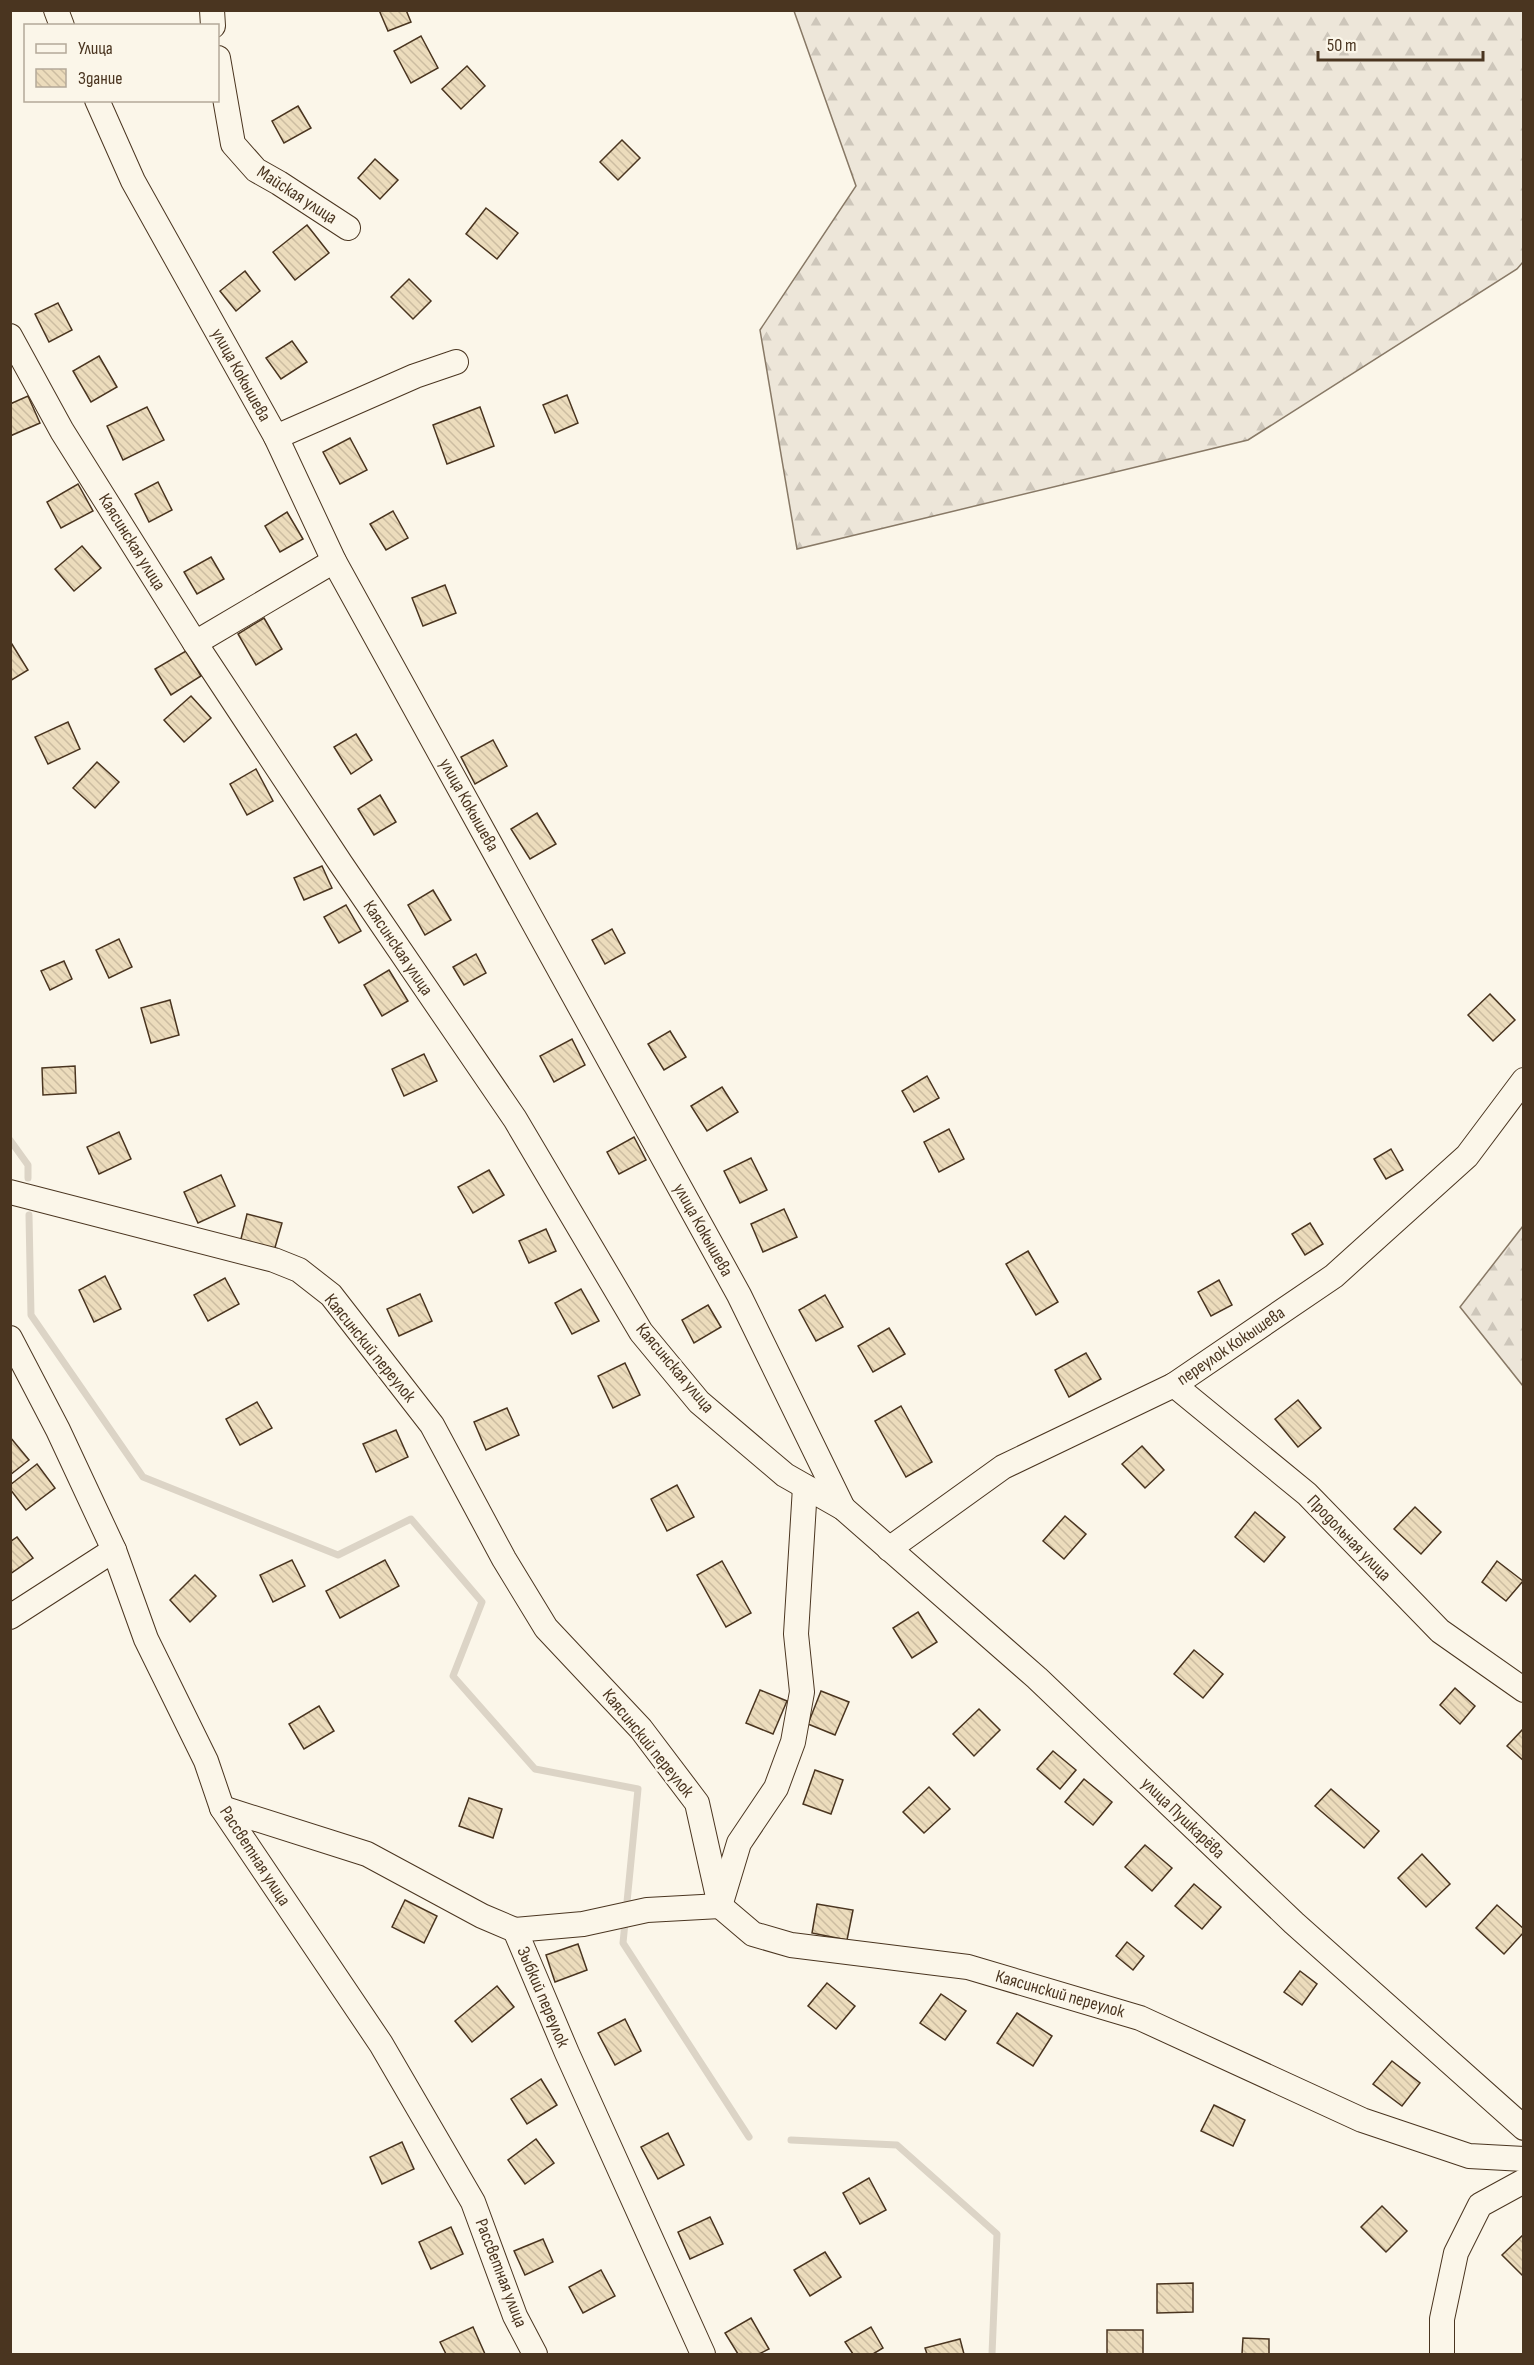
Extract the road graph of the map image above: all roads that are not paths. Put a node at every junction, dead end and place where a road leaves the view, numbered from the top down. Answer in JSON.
{"nodes":[{"id":1,"x":219,"y":64,"type":"edge"},
{"id":2,"x":98,"y":102,"type":"edge"},
{"id":3,"x":348,"y":228,"type":"dead end"},
{"id":4,"x":10,"y":336,"type":"edge"},
{"id":5,"x":456,"y":362,"type":"dead end"},
{"id":6,"x":276,"y":437,"type":"junction"},
{"id":7,"x":334,"y":561,"type":"junction"},
{"id":8,"x":195,"y":643,"type":"junction"},
{"id":9,"x":1524,"y":1080,"type":"edge"},
{"id":10,"x":10,"y":1192,"type":"edge"},
{"id":11,"x":10,"y":1338,"type":"edge"},
{"id":12,"x":1174,"y":1385,"type":"junction"},
{"id":13,"x":805,"y":1487,"type":"junction"},
{"id":14,"x":843,"y":1508,"type":"junction"},
{"id":15,"x":889,"y":1549,"type":"junction"},
{"id":16,"x":114,"y":1550,"type":"junction"},
{"id":17,"x":10,"y":1617,"type":"edge"},
{"id":18,"x":1524,"y":1690,"type":"edge"},
{"id":19,"x":222,"y":1808,"type":"junction"},
{"id":20,"x":720,"y":1906,"type":"junction"},
{"id":21,"x":515,"y":1930,"type":"junction"},
{"id":22,"x":1524,"y":2128,"type":"edge"},
{"id":23,"x":1524,"y":2159,"type":"edge"},
{"id":24,"x":1524,"y":2181,"type":"edge"},
{"id":25,"x":535,"y":2355,"type":"edge"},
{"id":26,"x":703,"y":2355,"type":"edge"},
{"id":27,"x":1442,"y":2355,"type":"edge"}],
"edges":[{"from":1,"to":3,"type":"street","name":"Майская улица"},
{"from":2,"to":6,"type":"street","name":"улица Кокышева"},
{"from":4,"to":8,"type":"street","name":"Каясинская улица"},
{"from":5,"to":6,"type":"street"},
{"from":6,"to":7,"type":"street","name":"улица Кокышева"},
{"from":7,"to":8,"type":"street"},
{"from":7,"to":14,"type":"street","name":"улица Кокышева"},
{"from":8,"to":13,"type":"street","name":"Каясинская улица"},
{"from":9,"to":12,"type":"street","name":"переулок Кокышева"},
{"from":10,"to":20,"type":"street","name":"Каясинский переулок"},
{"from":11,"to":16,"type":"street","name":"Рассветная улица"},
{"from":12,"to":15,"type":"street","name":"переулок Кокышева"},
{"from":12,"to":18,"type":"street","name":"Продольная улица"},
{"from":13,"to":14,"type":"street","name":"Каясинская улица"},
{"from":13,"to":20,"type":"street"},
{"from":14,"to":15,"type":"street","name":"улица Пушкарёва"},
{"from":15,"to":22,"type":"street","name":"улица Пушкарёва"},
{"from":16,"to":17,"type":"street"},
{"from":16,"to":19,"type":"street","name":"Рассветная улица"},
{"from":19,"to":21,"type":"street","name":"Зыбкий переулок"},
{"from":19,"to":25,"type":"street","name":"Рассветная улица"},
{"from":20,"to":21,"type":"street"},
{"from":20,"to":23,"type":"street","name":"Каясинский переулок"},
{"from":21,"to":26,"type":"street","name":"Зыбкий переулок"},
{"from":24,"to":27,"type":"street"}]}
